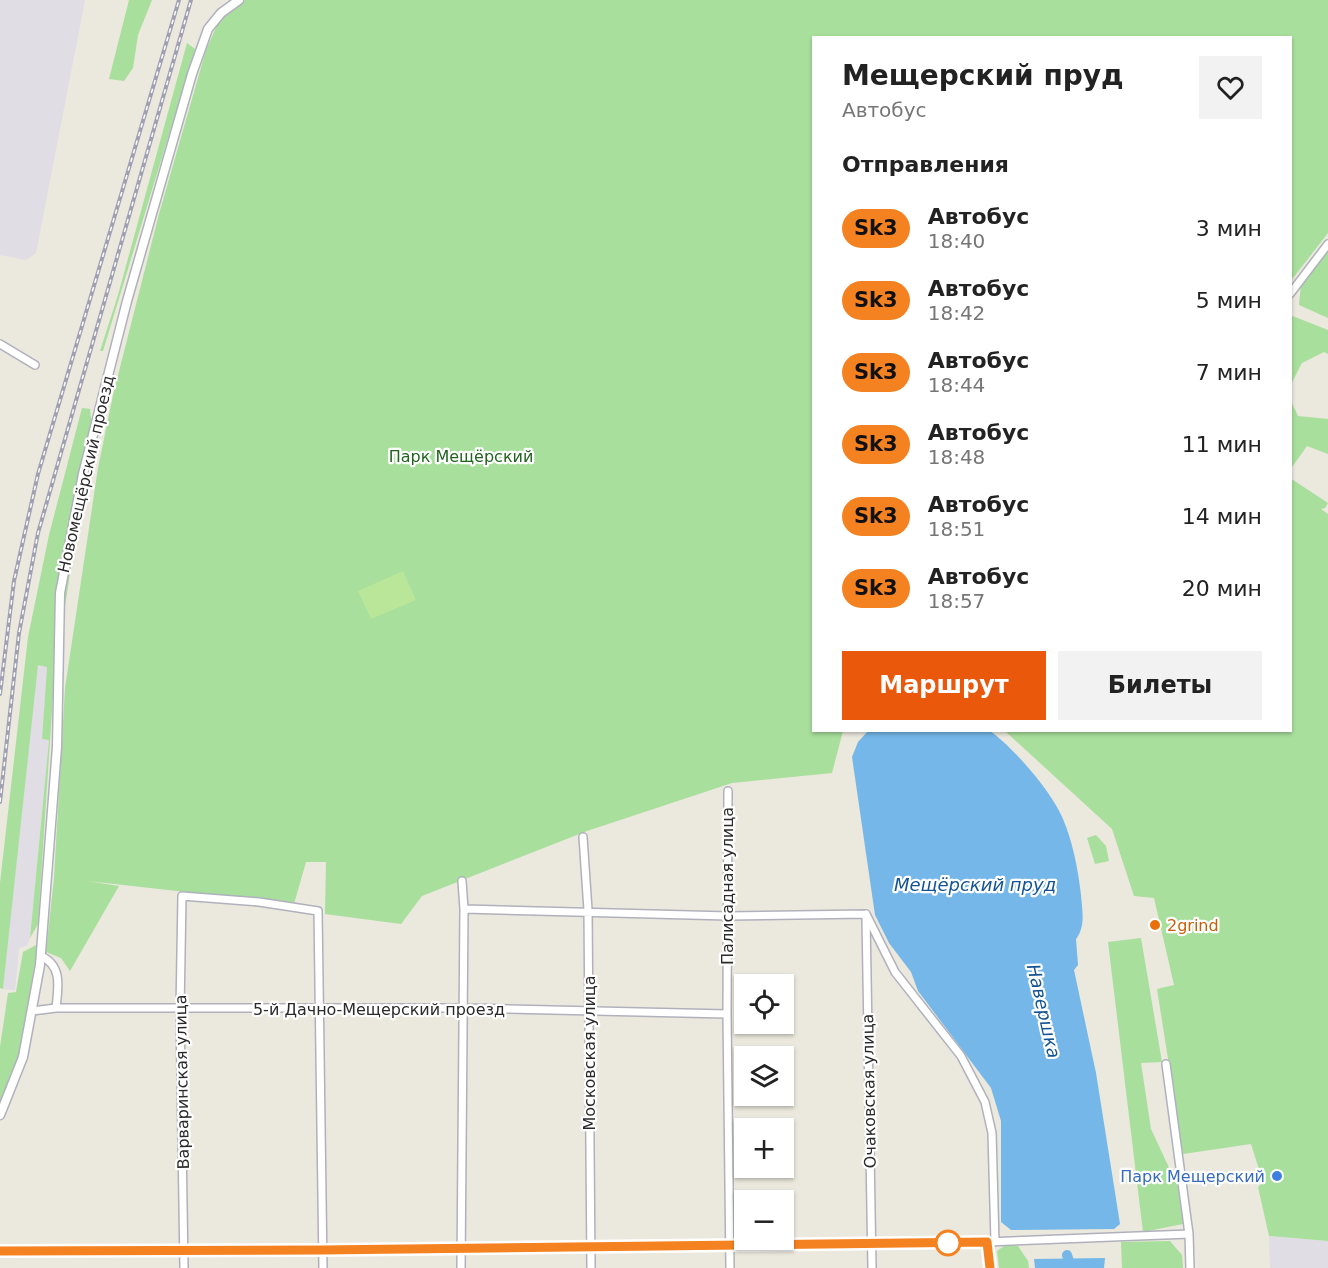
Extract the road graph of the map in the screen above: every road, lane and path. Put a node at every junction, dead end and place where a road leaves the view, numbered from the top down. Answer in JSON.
{"nodes":[{"id":1,"x":239,"y":0,"type":"edge"},
{"id":2,"x":1328,"y":244,"type":"edge"},
{"id":3,"x":1292,"y":291,"type":"edge"},
{"id":4,"x":0,"y":344,"type":"edge"},
{"id":5,"x":35,"y":365,"type":"dead end"},
{"id":6,"x":728,"y":791,"type":"dead end"},
{"id":7,"x":583,"y":837,"type":"dead end"},
{"id":8,"x":462,"y":881,"type":"dead end"},
{"id":9,"x":464,"y":909,"type":"junction"},
{"id":10,"x":588,"y":910,"type":"junction"},
{"id":11,"x":866,"y":914,"type":"junction"},
{"id":12,"x":728,"y":916,"type":"junction"},
{"id":13,"x":41,"y":956,"type":"junction"},
{"id":14,"x":56,"y":1008,"type":"junction"},
{"id":15,"x":321,"y":1008,"type":"junction"},
{"id":16,"x":463,"y":1008,"type":"junction"},
{"id":17,"x":180,"y":1010,"type":"junction"},
{"id":18,"x":589,"y":1010,"type":"junction"},
{"id":19,"x":32,"y":1011,"type":"junction"},
{"id":20,"x":727,"y":1014,"type":"junction"},
{"id":21,"x":1166,"y":1064,"type":"dead end"},
{"id":22,"x":0,"y":1115,"type":"edge"},
{"id":23,"x":1189,"y":1234,"type":"junction"},
{"id":24,"x":991,"y":1242,"type":"junction"},
{"id":25,"x":872,"y":1243,"type":"junction"},
{"id":26,"x":730,"y":1245,"type":"junction"},
{"id":27,"x":591,"y":1247,"type":"junction"},
{"id":28,"x":461,"y":1248,"type":"junction"},
{"id":29,"x":322,"y":1250,"type":"junction"},
{"id":30,"x":0,"y":1251,"type":"edge"},
{"id":31,"x":184,"y":1251,"type":"junction"},
{"id":32,"x":184,"y":1268,"type":"edge"},
{"id":33,"x":322,"y":1268,"type":"edge"},
{"id":34,"x":461,"y":1268,"type":"edge"},
{"id":35,"x":591,"y":1268,"type":"edge"},
{"id":36,"x":730,"y":1268,"type":"edge"},
{"id":37,"x":872,"y":1268,"type":"edge"},
{"id":38,"x":990,"y":1268,"type":"edge"},
{"id":39,"x":1190,"y":1268,"type":"edge"}],
"edges":[{"from":1,"to":13,"type":"street","name":"Новомещёрский проезд"},
{"from":2,"to":3,"type":"street"},
{"from":4,"to":5,"type":"street"},
{"from":6,"to":12,"type":"street","name":"Палисадная улица"},
{"from":7,"to":10,"type":"street","name":"Московская улица"},
{"from":8,"to":9,"type":"street"},
{"from":9,"to":10,"type":"street"},
{"from":9,"to":16,"type":"street"},
{"from":10,"to":12,"type":"street"},
{"from":10,"to":18,"type":"street","name":"Московская улица"},
{"from":11,"to":12,"type":"street"},
{"from":11,"to":24,"type":"street"},
{"from":11,"to":25,"type":"street","name":"Очаковская улица"},
{"from":12,"to":20,"type":"street","name":"Палисадная улица"},
{"from":13,"to":14,"type":"street"},
{"from":13,"to":19,"type":"street","name":"Новомещёрский проезд"},
{"from":14,"to":17,"type":"street","name":"5-й Дачно-Мещерский проезд"},
{"from":14,"to":19,"type":"street","name":"5-й Дачно-Мещерский проезд"},
{"from":15,"to":16,"type":"street","name":"5-й Дачно-Мещерский проезд"},
{"from":15,"to":17,"type":"street","name":"5-й Дачно-Мещерский проезд"},
{"from":15,"to":17,"type":"street","name":"Варваринская улица"},
{"from":15,"to":29,"type":"street"},
{"from":16,"to":18,"type":"street","name":"5-й Дачно-Мещерский проезд"},
{"from":16,"to":28,"type":"street"},
{"from":17,"to":31,"type":"street","name":"Варваринская улица"},
{"from":18,"to":20,"type":"street","name":"5-й Дачно-Мещерский проезд"},
{"from":18,"to":27,"type":"street","name":"Московская улица"},
{"from":19,"to":22,"type":"street","name":"Новомещёрский проезд"},
{"from":20,"to":26,"type":"street","name":"Палисадная улица"},
{"from":21,"to":23,"type":"street"},
{"from":23,"to":24,"type":"street"},
{"from":23,"to":39,"type":"street"},
{"from":24,"to":25,"type":"street"},
{"from":24,"to":38,"type":"street"},
{"from":25,"to":26,"type":"street"},
{"from":25,"to":37,"type":"street","name":"Очаковская улица"},
{"from":26,"to":27,"type":"street"},
{"from":26,"to":36,"type":"street","name":"Палисадная улица"},
{"from":27,"to":28,"type":"street"},
{"from":27,"to":35,"type":"street","name":"Московская улица"},
{"from":28,"to":29,"type":"street"},
{"from":28,"to":34,"type":"street"},
{"from":29,"to":31,"type":"street"},
{"from":29,"to":33,"type":"street"},
{"from":30,"to":31,"type":"street"},
{"from":31,"to":32,"type":"street","name":"Варваринская улица"}]}
